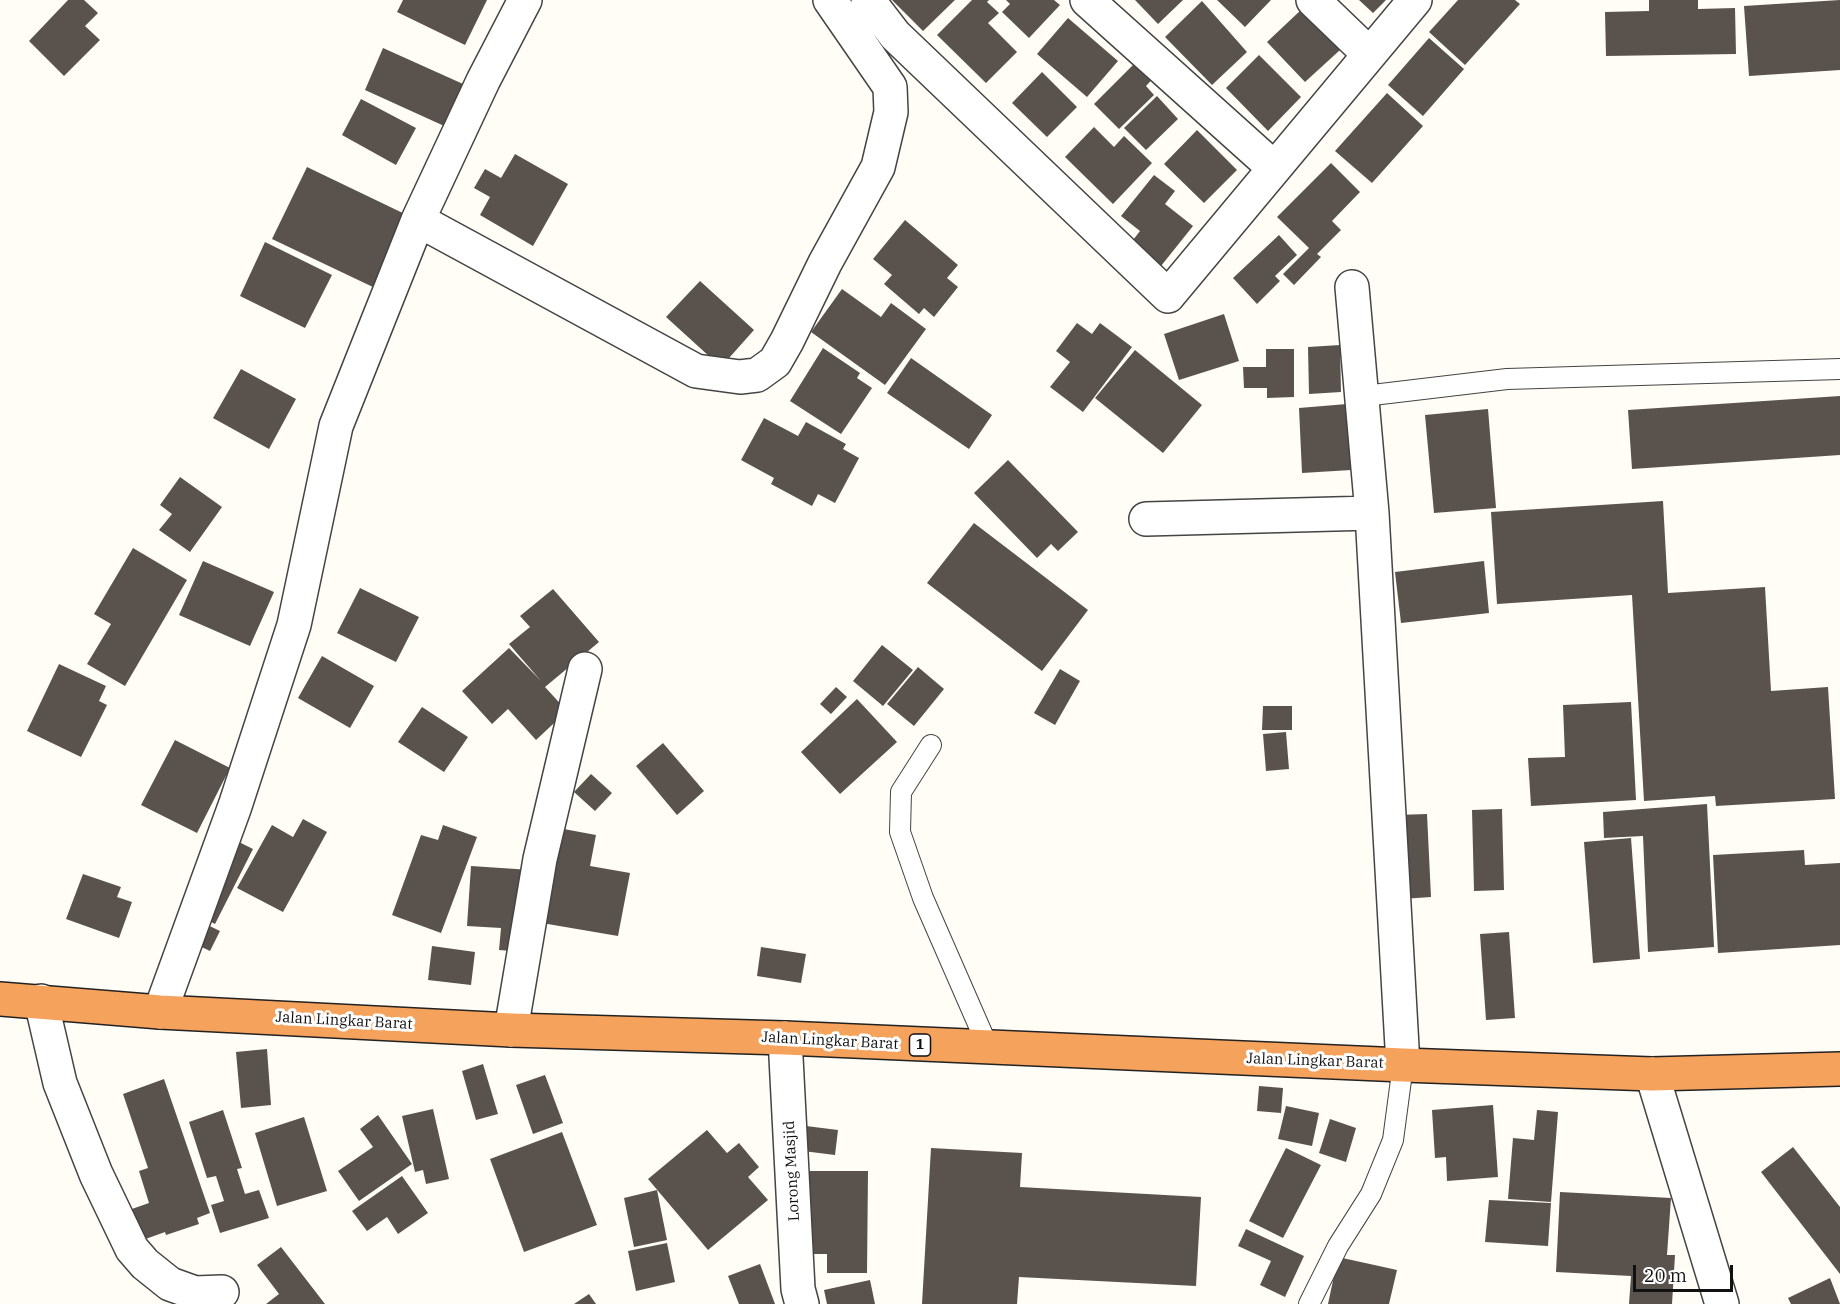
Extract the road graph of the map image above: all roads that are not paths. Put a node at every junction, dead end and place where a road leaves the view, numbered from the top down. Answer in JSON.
{"nodes":[{"id":1,"x":525,"y":0,"type":"edge"},
{"id":2,"x":830,"y":0,"type":"edge"},
{"id":3,"x":868,"y":0,"type":"edge"},
{"id":4,"x":1087,"y":0,"type":"edge"},
{"id":5,"x":1313,"y":0,"type":"edge"},
{"id":6,"x":1415,"y":0,"type":"edge"},
{"id":7,"x":1368,"y":53,"type":"junction"},
{"id":8,"x":1273,"y":166,"type":"junction"},
{"id":9,"x":418,"y":220,"type":"junction"},
{"id":10,"x":1352,"y":287,"type":"dead end"},
{"id":11,"x":1840,"y":369,"type":"edge"},
{"id":12,"x":1364,"y":396,"type":"junction"},
{"id":13,"x":1372,"y":513,"type":"junction"},
{"id":14,"x":1146,"y":519,"type":"dead end"},
{"id":15,"x":585,"y":669,"type":"dead end"},
{"id":16,"x":931,"y":745,"type":"dead end"},
{"id":17,"x":0,"y":999,"type":"edge"},
{"id":18,"x":41,"y":1001,"type":"junction"},
{"id":19,"x":160,"y":1012,"type":"junction"},
{"id":20,"x":512,"y":1030,"type":"junction"},
{"id":21,"x":785,"y":1038,"type":"junction"},
{"id":22,"x":989,"y":1049,"type":"junction"},
{"id":23,"x":1403,"y":1065,"type":"junction"},
{"id":24,"x":1840,"y":1069,"type":"edge"},
{"id":25,"x":1652,"y":1074,"type":"junction"},
{"id":26,"x":222,"y":1292,"type":"dead end"},
{"id":27,"x":802,"y":1304,"type":"edge"},
{"id":28,"x":1309,"y":1304,"type":"edge"},
{"id":29,"x":1722,"y":1304,"type":"edge"}],
"edges":[{"from":1,"to":9,"type":"street"},
{"from":2,"to":9,"type":"street"},
{"from":3,"to":8,"type":"street"},
{"from":4,"to":8,"type":"street"},
{"from":5,"to":7,"type":"street"},
{"from":6,"to":7,"type":"street"},
{"from":7,"to":8,"type":"street"},
{"from":9,"to":19,"type":"street"},
{"from":10,"to":12,"type":"street"},
{"from":11,"to":12,"type":"lane"},
{"from":12,"to":13,"type":"street"},
{"from":13,"to":14,"type":"street"},
{"from":13,"to":23,"type":"street"},
{"from":15,"to":20,"type":"street"},
{"from":16,"to":22,"type":"lane"},
{"from":17,"to":18,"type":"highway","name":"Jalan Lingkar Barat","number":"1"},
{"from":18,"to":19,"type":"highway","name":"Jalan Lingkar Barat","number":"1"},
{"from":18,"to":26,"type":"street"},
{"from":19,"to":20,"type":"highway","name":"Jalan Lingkar Barat","number":"1"},
{"from":20,"to":21,"type":"highway","name":"Jalan Lingkar Barat","number":"1"},
{"from":21,"to":22,"type":"highway","name":"Jalan Lingkar Barat","number":"1"},
{"from":21,"to":27,"type":"street","name":"Lorong Masjid"},
{"from":22,"to":23,"type":"highway","name":"Jalan Lingkar Barat","number":"1"},
{"from":23,"to":25,"type":"highway","name":"Jalan Lingkar Barat","number":"1"},
{"from":23,"to":28,"type":"lane"},
{"from":24,"to":25,"type":"highway","name":"Jalan Lingkar Barat","number":"1"},
{"from":25,"to":29,"type":"street"}]}
